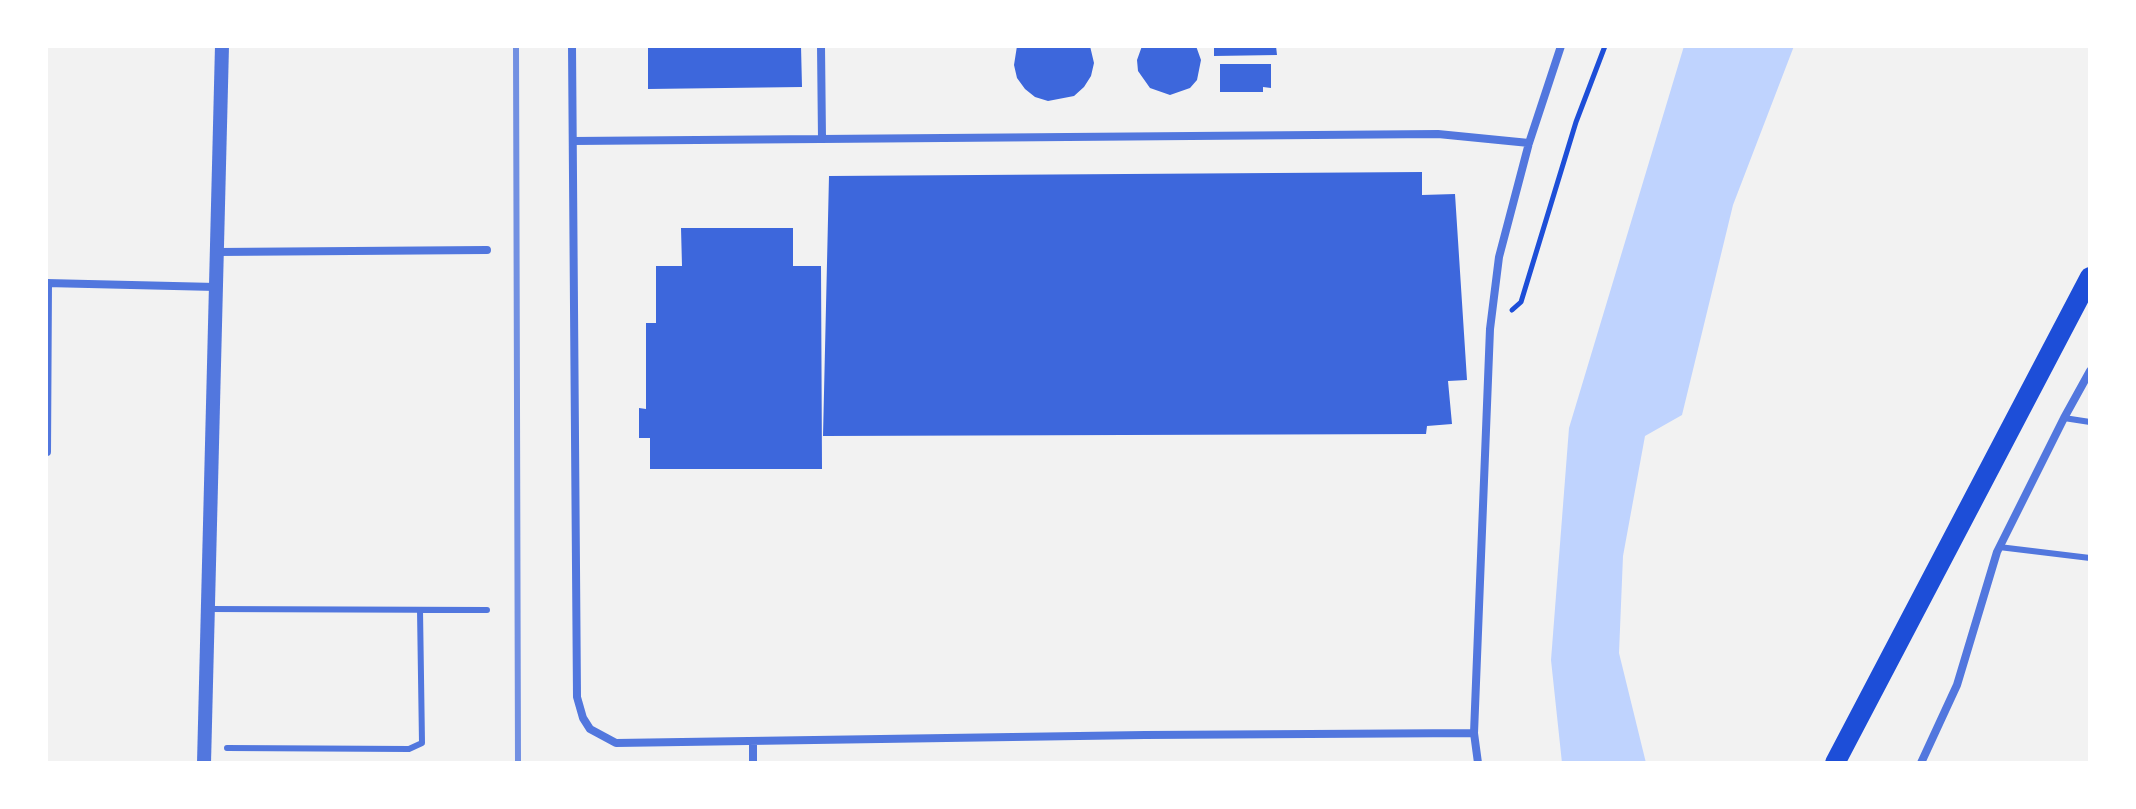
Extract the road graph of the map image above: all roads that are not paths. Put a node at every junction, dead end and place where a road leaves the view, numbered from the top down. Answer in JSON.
{"nodes":[{"id":1,"x":222,"y":46,"type":"edge"},
{"id":2,"x":572,"y":46,"type":"edge"},
{"id":3,"x":821,"y":46,"type":"edge"},
{"id":4,"x":1561,"y":46,"type":"edge"},
{"id":5,"x":822,"y":139,"type":"junction"},
{"id":6,"x":573,"y":141,"type":"junction"},
{"id":7,"x":1529,"y":143,"type":"junction"},
{"id":8,"x":487,"y":250,"type":"dead end"},
{"id":9,"x":217,"y":252,"type":"junction"},
{"id":10,"x":2088,"y":282,"type":"edge"},
{"id":11,"x":47,"y":283,"type":"edge"},
{"id":12,"x":216,"y":287,"type":"junction"},
{"id":13,"x":2090,"y":371,"type":"edge"},
{"id":14,"x":2064,"y":418,"type":"junction"},
{"id":15,"x":2090,"y":422,"type":"edge"},
{"id":16,"x":47,"y":452,"type":"edge"},
{"id":17,"x":1999,"y":547,"type":"junction"},
{"id":18,"x":2090,"y":558,"type":"edge"},
{"id":19,"x":208,"y":609,"type":"junction"},
{"id":20,"x":420,"y":610,"type":"junction"},
{"id":21,"x":487,"y":610,"type":"dead end"},
{"id":22,"x":1474,"y":733,"type":"junction"},
{"id":23,"x":753,"y":741,"type":"junction"},
{"id":24,"x":227,"y":748,"type":"dead end"},
{"id":25,"x":204,"y":763,"type":"edge"},
{"id":26,"x":753,"y":763,"type":"edge"},
{"id":27,"x":1478,"y":763,"type":"edge"},
{"id":28,"x":1835,"y":763,"type":"edge"},
{"id":29,"x":1921,"y":763,"type":"edge"}],
"edges":[{"from":1,"to":9,"type":"street"},
{"from":2,"to":6,"type":"street"},
{"from":3,"to":5,"type":"street"},
{"from":4,"to":7,"type":"street"},
{"from":5,"to":6,"type":"street"},
{"from":5,"to":7,"type":"street"},
{"from":6,"to":23,"type":"street"},
{"from":7,"to":22,"type":"street"},
{"from":8,"to":9,"type":"street"},
{"from":9,"to":12,"type":"street"},
{"from":10,"to":28,"type":"main road"},
{"from":11,"to":12,"type":"street"},
{"from":11,"to":16,"type":"street"},
{"from":12,"to":19,"type":"street"},
{"from":13,"to":14,"type":"street"},
{"from":14,"to":15,"type":"lane"},
{"from":14,"to":17,"type":"street"},
{"from":17,"to":18,"type":"lane"},
{"from":17,"to":29,"type":"street"},
{"from":19,"to":20,"type":"lane"},
{"from":19,"to":25,"type":"street"},
{"from":20,"to":21,"type":"lane"},
{"from":20,"to":24,"type":"lane"},
{"from":22,"to":23,"type":"street"},
{"from":22,"to":27,"type":"street"},
{"from":23,"to":26,"type":"street"}]}
